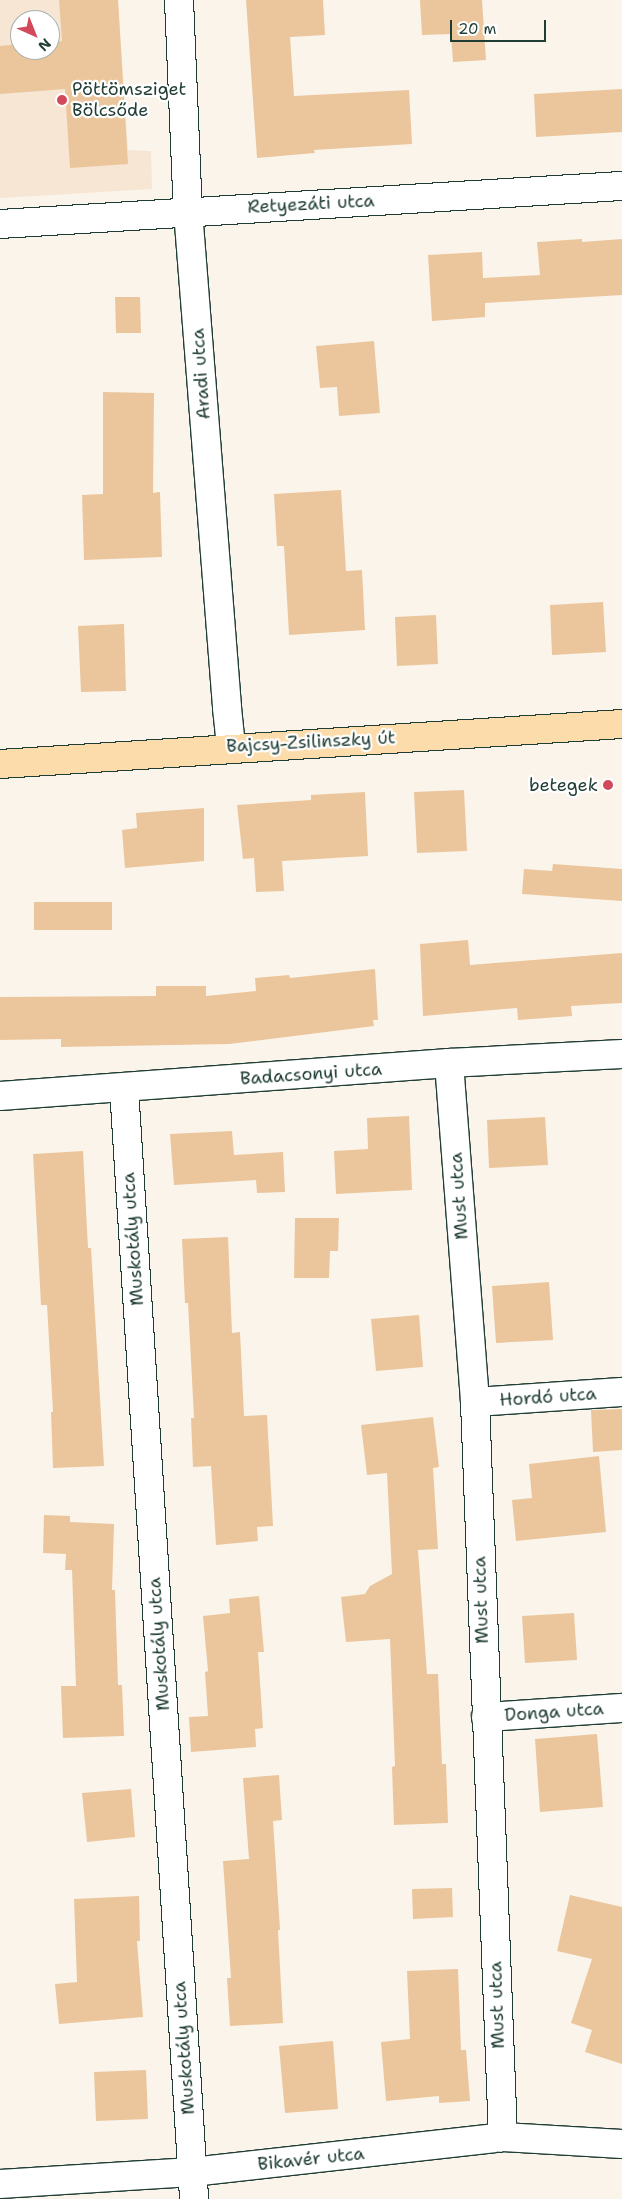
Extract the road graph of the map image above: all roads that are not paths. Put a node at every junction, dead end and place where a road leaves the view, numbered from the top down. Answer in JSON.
{"nodes":[{"id":1,"x":179,"y":0,"type":"edge"},
{"id":2,"x":622,"y":186,"type":"edge"},
{"id":3,"x":188,"y":211,"type":"junction"},
{"id":4,"x":0,"y":224,"type":"edge"},
{"id":5,"x":622,"y":724,"type":"edge"},
{"id":6,"x":232,"y":747,"type":"junction"},
{"id":7,"x":0,"y":764,"type":"edge"},
{"id":8,"x":622,"y":1054,"type":"edge"},
{"id":9,"x":449,"y":1063,"type":"junction"},
{"id":10,"x":124,"y":1088,"type":"junction"},
{"id":11,"x":0,"y":1096,"type":"edge"},
{"id":12,"x":622,"y":1392,"type":"edge"},
{"id":13,"x":475,"y":1402,"type":"junction"},
{"id":14,"x":622,"y":1708,"type":"edge"},
{"id":15,"x":486,"y":1717,"type":"junction"},
{"id":16,"x":503,"y":2137,"type":"junction"},
{"id":17,"x":622,"y":2144,"type":"edge"},
{"id":18,"x":0,"y":2184,"type":"edge"},
{"id":19,"x":193,"y":2186,"type":"edge"}],
"edges":[{"from":1,"to":3,"type":"street","name":"Aradi utca"},
{"from":2,"to":3,"type":"street","name":"Retyezáti utca"},
{"from":3,"to":4,"type":"street","name":"Retyezáti utca"},
{"from":3,"to":6,"type":"street","name":"Aradi utca"},
{"from":5,"to":6,"type":"main road","name":"Bajcsy-Zsilinszky út"},
{"from":6,"to":7,"type":"main road","name":"Bajcsy-Zsilinszky út"},
{"from":8,"to":9,"type":"street","name":"Badacsonyi utca"},
{"from":9,"to":10,"type":"street","name":"Badacsonyi utca"},
{"from":9,"to":13,"type":"street","name":"Must utca"},
{"from":10,"to":11,"type":"street","name":"Badacsonyi utca"},
{"from":10,"to":19,"type":"street","name":"Muskotály utca"},
{"from":12,"to":13,"type":"street","name":"Hordó utca"},
{"from":13,"to":15,"type":"street","name":"Must utca"},
{"from":14,"to":15,"type":"street","name":"Donga utca"},
{"from":15,"to":16,"type":"street","name":"Must utca"},
{"from":16,"to":17,"type":"street","name":"Bikavér utca"},
{"from":16,"to":19,"type":"street","name":"Bikavér utca"},
{"from":18,"to":19,"type":"street","name":"Bikavér utca"}]}
